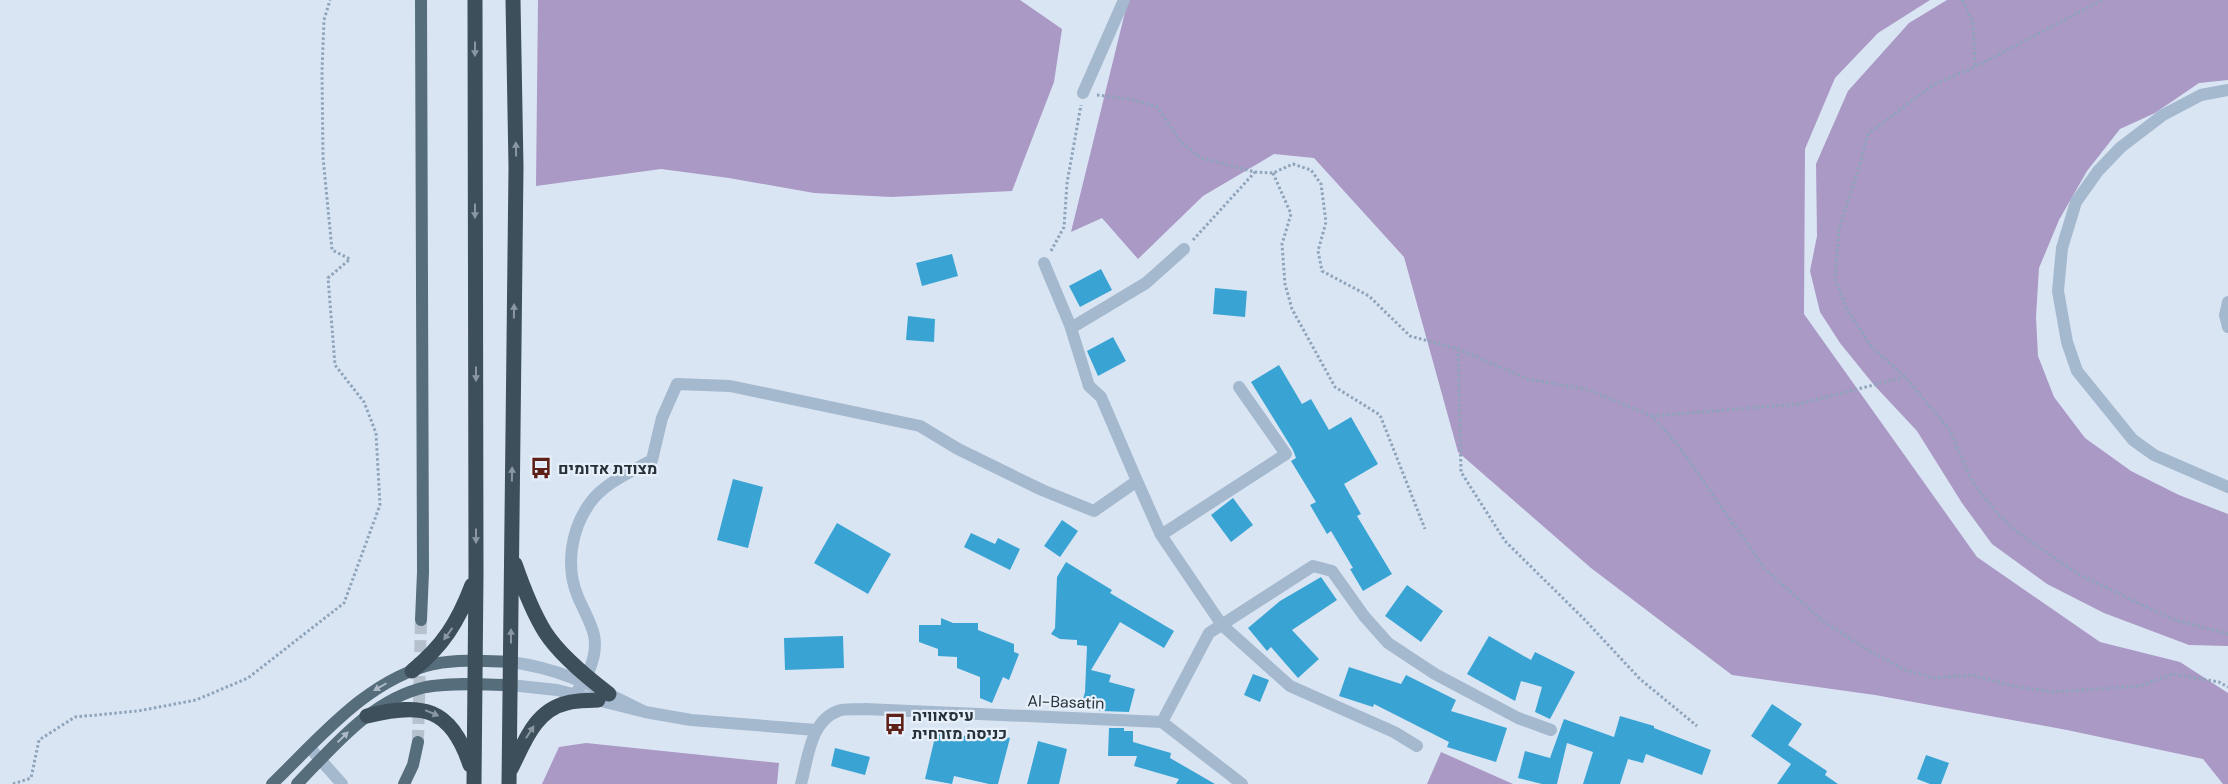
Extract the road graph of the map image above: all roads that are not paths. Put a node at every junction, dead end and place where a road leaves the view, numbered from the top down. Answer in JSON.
{"nodes":[{"id":1,"x":421,"y":0,"type":"edge"},
{"id":2,"x":475,"y":0,"type":"edge"},
{"id":3,"x":513,"y":0,"type":"edge"},
{"id":4,"x":1124,"y":0,"type":"edge"},
{"id":5,"x":2228,"y":90,"type":"edge"},
{"id":6,"x":1083,"y":93,"type":"road end"},
{"id":7,"x":1184,"y":249,"type":"road end"},
{"id":8,"x":1044,"y":263,"type":"road end"},
{"id":9,"x":2228,"y":302,"type":"edge"},
{"id":10,"x":2228,"y":327,"type":"edge"},
{"id":11,"x":1071,"y":328,"type":"junction"},
{"id":12,"x":1239,"y":387,"type":"dead end"},
{"id":13,"x":1137,"y":480,"type":"junction"},
{"id":14,"x":2228,"y":487,"type":"edge"},
{"id":15,"x":1161,"y":535,"type":"junction"},
{"id":16,"x":512,"y":555,"type":"junction"},
{"id":17,"x":476,"y":574,"type":"junction"},
{"id":18,"x":421,"y":620,"type":"tunnel mouth"},
{"id":19,"x":1222,"y":625,"type":"junction"},
{"id":20,"x":475,"y":661,"type":"junction"},
{"id":21,"x":511,"y":662,"type":"junction"},
{"id":22,"x":412,"y":672,"type":"junction"},
{"id":23,"x":585,"y":678,"type":"junction"},
{"id":24,"x":474,"y":685,"type":"junction"},
{"id":25,"x":510,"y":685,"type":"junction"},
{"id":26,"x":603,"y":697,"type":"junction"},
{"id":27,"x":571,"y":698,"type":"junction"},
{"id":28,"x":367,"y":716,"type":"junction"},
{"id":29,"x":1162,"y":722,"type":"junction"},
{"id":30,"x":816,"y":730,"type":"junction"},
{"id":31,"x":1551,"y":730,"type":"dead end"},
{"id":32,"x":418,"y":742,"type":"tunnel mouth"},
{"id":33,"x":1417,"y":746,"type":"dead end"},
{"id":34,"x":310,"y":748,"type":"junction"},
{"id":35,"x":321,"y":759,"type":"junction"},
{"id":36,"x":474,"y":779,"type":"edge"},
{"id":37,"x":509,"y":780,"type":"edge"},
{"id":38,"x":272,"y":784,"type":"edge"},
{"id":39,"x":297,"y":784,"type":"edge"},
{"id":40,"x":342,"y":784,"type":"edge"},
{"id":41,"x":404,"y":784,"type":"edge"},
{"id":42,"x":801,"y":784,"type":"edge"},
{"id":43,"x":1242,"y":784,"type":"edge"}],
"edges":[{"from":1,"to":18,"type":"main road"},
{"from":2,"to":17,"type":"highway","one_way":true},
{"from":16,"to":3,"type":"highway","one_way":true},
{"from":4,"to":6,"type":"street"},
{"from":5,"to":14,"type":"street"},
{"from":7,"to":11,"type":"street"},
{"from":8,"to":11,"type":"street"},
{"from":9,"to":10,"type":"street"},
{"from":11,"to":13,"type":"street"},
{"from":12,"to":15,"type":"street"},
{"from":13,"to":15,"type":"street"},
{"from":13,"to":23,"type":"street"},
{"from":15,"to":19,"type":"street"},
{"from":21,"to":16,"type":"highway","one_way":true},
{"from":16,"to":23,"type":"highway"},
{"from":17,"to":20,"type":"highway"},
{"from":17,"to":22,"type":"highway","one_way":true},
{"from":19,"to":29,"type":"street"},
{"from":19,"to":31,"type":"street"},
{"from":19,"to":33,"type":"street"},
{"from":20,"to":21,"type":"main road"},
{"from":20,"to":22,"type":"main road"},
{"from":20,"to":24,"type":"highway"},
{"from":21,"to":23,"type":"street"},
{"from":21,"to":25,"type":"highway"},
{"from":22,"to":34,"type":"main road","one_way":true},
{"from":23,"to":26,"type":"highway"},
{"from":23,"to":27,"type":"street"},
{"from":24,"to":25,"type":"main road"},
{"from":24,"to":28,"type":"main road"},
{"from":24,"to":36,"type":"highway"},
{"from":25,"to":27,"type":"street"},
{"from":25,"to":37,"type":"highway"},
{"from":26,"to":27,"type":"highway"},
{"from":26,"to":30,"type":"street"},
{"from":37,"to":27,"type":"highway","one_way":true},
{"from":35,"to":28,"type":"main road","one_way":true},
{"from":28,"to":36,"type":"highway","one_way":true},
{"from":29,"to":30,"type":"street","name":"Al-Basatin"},
{"from":29,"to":43,"type":"street"},
{"from":30,"to":42,"type":"street"},
{"from":32,"to":41,"type":"main road"},
{"from":34,"to":35,"type":"street"},
{"from":34,"to":38,"type":"main road"},
{"from":35,"to":39,"type":"main road"},
{"from":35,"to":40,"type":"street"}]}
